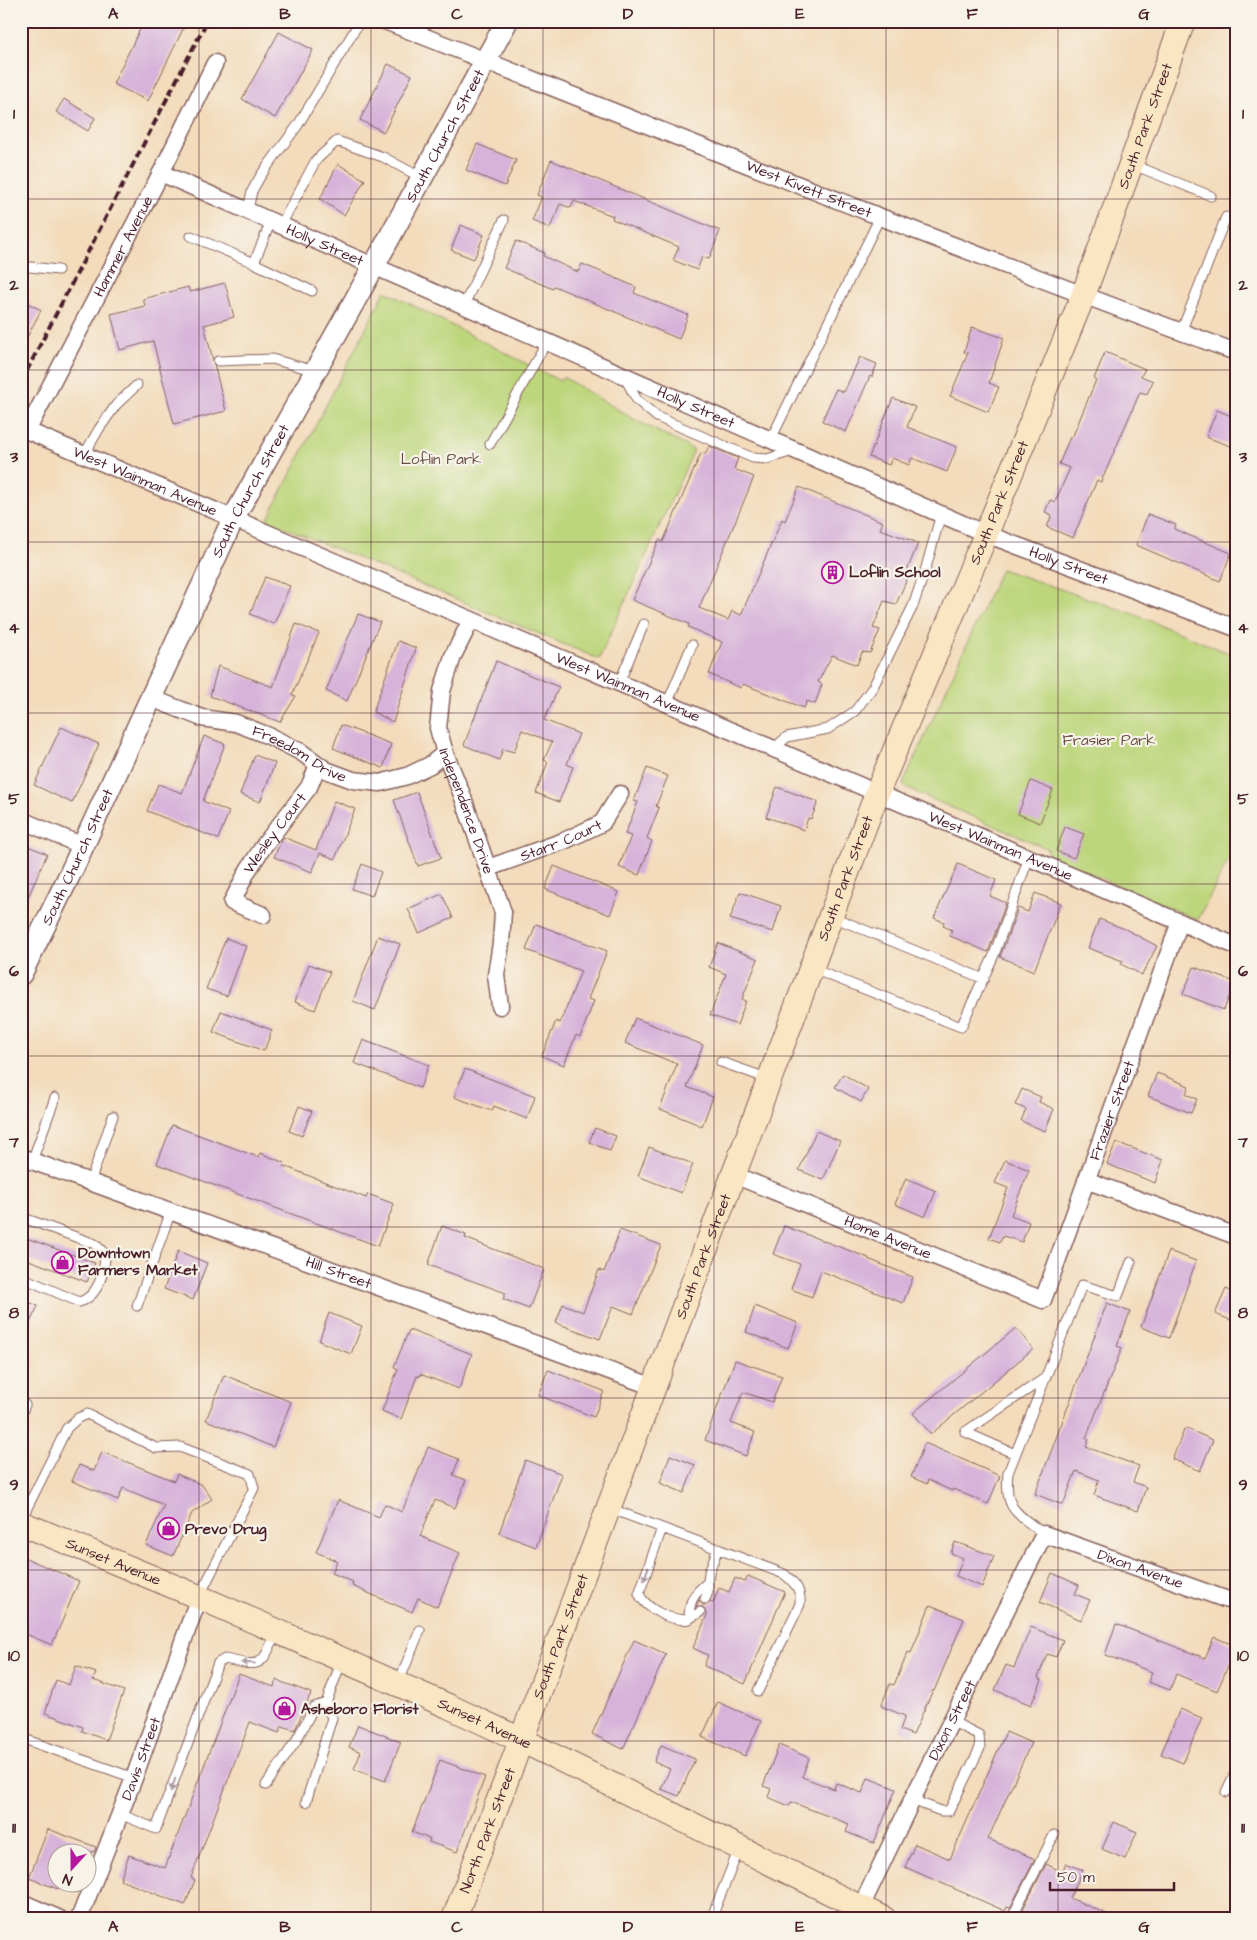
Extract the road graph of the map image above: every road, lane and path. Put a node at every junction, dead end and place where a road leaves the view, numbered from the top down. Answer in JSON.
{"nodes":[{"id":1,"x":360,"y":21,"type":"edge"},
{"id":2,"x":385,"y":21,"type":"edge"},
{"id":3,"x":507,"y":21,"type":"edge"},
{"id":4,"x":1181,"y":22,"type":"edge"},
{"id":5,"x":486,"y":61,"type":"junction"},
{"id":6,"x":216,"y":63,"type":"dead end"},
{"id":7,"x":1131,"y":163,"type":"junction"},
{"id":8,"x":162,"y":172,"type":"junction"},
{"id":9,"x":422,"y":178,"type":"junction"},
{"id":10,"x":1211,"y":196,"type":"dead end"},
{"id":11,"x":248,"y":210,"type":"junction"},
{"id":12,"x":880,"y":217,"type":"junction"},
{"id":13,"x":1226,"y":217,"type":"dead end"},
{"id":14,"x":504,"y":220,"type":"dead end"},
{"id":15,"x":276,"y":223,"type":"junction"},
{"id":16,"x":191,"y":236,"type":"dead end"},
{"id":17,"x":254,"y":263,"type":"junction"},
{"id":18,"x":21,"y":266,"type":"edge"},
{"id":19,"x":374,"y":266,"type":"junction"},
{"id":20,"x":58,"y":270,"type":"dead end"},
{"id":21,"x":312,"y":291,"type":"dead end"},
{"id":22,"x":1083,"y":296,"type":"junction"},
{"id":23,"x":464,"y":305,"type":"junction"},
{"id":24,"x":1181,"y":332,"type":"junction"},
{"id":25,"x":547,"y":341,"type":"junction"},
{"id":26,"x":1236,"y":352,"type":"edge"},
{"id":27,"x":218,"y":361,"type":"dead end"},
{"id":28,"x":316,"y":371,"type":"junction"},
{"id":29,"x":623,"y":375,"type":"junction"},
{"id":30,"x":137,"y":385,"type":"dead end"},
{"id":31,"x":24,"y":429,"type":"edge"},
{"id":32,"x":771,"y":440,"type":"junction"},
{"id":33,"x":490,"y":444,"type":"dead end"},
{"id":34,"x":796,"y":451,"type":"junction"},
{"id":35,"x":84,"y":455,"type":"junction"},
{"id":36,"x":941,"y":514,"type":"junction"},
{"id":37,"x":233,"y":518,"type":"junction"},
{"id":38,"x":986,"y":534,"type":"junction"},
{"id":39,"x":471,"y":620,"type":"junction"},
{"id":40,"x":644,"y":624,"type":"dead end"},
{"id":41,"x":1236,"y":628,"type":"edge"},
{"id":42,"x":692,"y":645,"type":"dead end"},
{"id":43,"x":619,"y":683,"type":"junction"},
{"id":44,"x":150,"y":698,"type":"junction"},
{"id":45,"x":667,"y":704,"type":"junction"},
{"id":46,"x":773,"y":749,"type":"junction"},
{"id":47,"x":445,"y":753,"type":"junction"},
{"id":48,"x":318,"y":765,"type":"junction"},
{"id":49,"x":877,"y":793,"type":"junction"},
{"id":50,"x":620,"y":794,"type":"dead end"},
{"id":51,"x":21,"y":820,"type":"edge"},
{"id":52,"x":83,"y":846,"type":"junction"},
{"id":53,"x":1029,"y":857,"type":"junction"},
{"id":54,"x":488,"y":868,"type":"junction"},
{"id":55,"x":263,"y":915,"type":"dead end"},
{"id":56,"x":830,"y":916,"type":"junction"},
{"id":57,"x":1180,"y":922,"type":"junction"},
{"id":58,"x":1236,"y":946,"type":"edge"},
{"id":59,"x":811,"y":968,"type":"junction"},
{"id":60,"x":21,"y":974,"type":"edge"},
{"id":61,"x":984,"y":979,"type":"junction"},
{"id":62,"x":500,"y":1006,"type":"dead end"},
{"id":63,"x":721,"y":1062,"type":"dead end"},
{"id":64,"x":770,"y":1079,"type":"junction"},
{"id":65,"x":55,"y":1098,"type":"dead end"},
{"id":66,"x":113,"y":1116,"type":"dead end"},
{"id":67,"x":27,"y":1159,"type":"edge"},
{"id":68,"x":734,"y":1175,"type":"junction"},
{"id":69,"x":1086,"y":1180,"type":"junction"},
{"id":70,"x":90,"y":1182,"type":"junction"},
{"id":71,"x":171,"y":1211,"type":"junction"},
{"id":72,"x":21,"y":1217,"type":"edge"},
{"id":73,"x":1236,"y":1236,"type":"edge"},
{"id":74,"x":1131,"y":1262,"type":"dead end"},
{"id":75,"x":21,"y":1277,"type":"edge"},
{"id":76,"x":1043,"y":1300,"type":"joint"},
{"id":77,"x":137,"y":1306,"type":"dead end"},
{"id":78,"x":1045,"y":1378,"type":"junction"},
{"id":79,"x":654,"y":1387,"type":"junction"},
{"id":80,"x":21,"y":1401,"type":"edge"},
{"id":81,"x":21,"y":1415,"type":"edge"},
{"id":82,"x":1015,"y":1454,"type":"junction"},
{"id":83,"x":609,"y":1508,"type":"junction"},
{"id":84,"x":21,"y":1522,"type":"edge"},
{"id":85,"x":662,"y":1528,"type":"junction"},
{"id":86,"x":1044,"y":1534,"type":"junction"},
{"id":87,"x":718,"y":1548,"type":"junction"},
{"id":88,"x":708,"y":1582,"type":"junction"},
{"id":89,"x":199,"y":1597,"type":"junction"},
{"id":90,"x":705,"y":1599,"type":"dead end"},
{"id":91,"x":1236,"y":1603,"type":"edge"},
{"id":92,"x":700,"y":1612,"type":"dead end"},
{"id":93,"x":689,"y":1619,"type":"junction"},
{"id":94,"x":420,"y":1630,"type":"dead end"},
{"id":95,"x":277,"y":1631,"type":"junction"},
{"id":96,"x":342,"y":1660,"type":"junction"},
{"id":97,"x":398,"y":1684,"type":"junction"},
{"id":98,"x":758,"y":1691,"type":"dead end"},
{"id":99,"x":326,"y":1703,"type":"junction"},
{"id":100,"x":951,"y":1721,"type":"junction"},
{"id":101,"x":21,"y":1738,"type":"edge"},
{"id":102,"x":521,"y":1740,"type":"junction"},
{"id":103,"x":1236,"y":1771,"type":"edge"},
{"id":104,"x":134,"y":1778,"type":"junction"},
{"id":105,"x":266,"y":1785,"type":"dead end"},
{"id":106,"x":1226,"y":1792,"type":"dead end"},
{"id":107,"x":912,"y":1800,"type":"junction"},
{"id":108,"x":306,"y":1802,"type":"dead end"},
{"id":109,"x":120,"y":1814,"type":"junction"},
{"id":110,"x":1054,"y":1834,"type":"dead end"},
{"id":111,"x":740,"y":1848,"type":"junction"},
{"id":112,"x":21,"y":1902,"type":"edge"},
{"id":113,"x":861,"y":1907,"type":"junction"},
{"id":114,"x":60,"y":1919,"type":"edge"},
{"id":115,"x":80,"y":1919,"type":"edge"},
{"id":116,"x":454,"y":1919,"type":"edge"},
{"id":117,"x":711,"y":1919,"type":"edge"},
{"id":118,"x":884,"y":1919,"type":"edge"},
{"id":119,"x":1011,"y":1919,"type":"edge"}],
"edges":[{"from":1,"to":11,"type":"lane"},
{"from":2,"to":5,"type":"street","name":"West Kivett Street"},
{"from":3,"to":5,"type":"street","name":"South Church Street"},
{"from":4,"to":7,"type":"main road","name":"South Park Street"},
{"from":5,"to":9,"type":"street","name":"South Church Street"},
{"from":5,"to":12,"type":"street","name":"West Kivett Street"},
{"from":6,"to":8,"type":"street","name":"Hammer Avenue"},
{"from":7,"to":10,"type":"lane"},
{"from":7,"to":22,"type":"main road","name":"South Park Street"},
{"from":8,"to":11,"type":"street","name":"Holly Street"},
{"from":8,"to":31,"type":"street","name":"Hammer Avenue"},
{"from":9,"to":15,"type":"lane"},
{"from":9,"to":19,"type":"street","name":"South Church Street"},
{"from":11,"to":15,"type":"street","name":"Holly Street"},
{"from":12,"to":22,"type":"street","name":"West Kivett Street"},
{"from":12,"to":32,"type":"lane"},
{"from":13,"to":24,"type":"lane"},
{"from":14,"to":23,"type":"lane"},
{"from":15,"to":17,"type":"lane"},
{"from":15,"to":19,"type":"street","name":"Holly Street"},
{"from":16,"to":17,"type":"lane"},
{"from":17,"to":21,"type":"lane"},
{"from":18,"to":20,"type":"lane"},
{"from":19,"to":23,"type":"street","name":"Holly Street"},
{"from":19,"to":28,"type":"street","name":"South Church Street"},
{"from":22,"to":24,"type":"street","name":"West Kivett Street"},
{"from":22,"to":38,"type":"main road","name":"South Park Street"},
{"from":23,"to":25,"type":"street","name":"Holly Street"},
{"from":24,"to":26,"type":"street","name":"West Kivett Street"},
{"from":25,"to":29,"type":"street","name":"Holly Street"},
{"from":25,"to":33,"type":"lane"},
{"from":27,"to":28,"type":"lane"},
{"from":28,"to":37,"type":"street","name":"South Church Street"},
{"from":29,"to":32,"type":"street","name":"Holly Street"},
{"from":29,"to":34,"type":"lane"},
{"from":30,"to":35,"type":"lane"},
{"from":31,"to":35,"type":"street","name":"West Wainman Avenue"},
{"from":32,"to":34,"type":"street","name":"Holly Street"},
{"from":34,"to":36,"type":"street","name":"Holly Street"},
{"from":35,"to":37,"type":"street","name":"West Wainman Avenue"},
{"from":36,"to":38,"type":"street","name":"Holly Street"},
{"from":36,"to":46,"type":"lane"},
{"from":37,"to":39,"type":"street","name":"West Wainman Avenue"},
{"from":37,"to":44,"type":"street","name":"South Church Street"},
{"from":38,"to":41,"type":"street","name":"Holly Street"},
{"from":38,"to":49,"type":"main road","name":"South Park Street"},
{"from":39,"to":43,"type":"street","name":"West Wainman Avenue"},
{"from":39,"to":47,"type":"street","name":"Independence Drive"},
{"from":40,"to":43,"type":"lane"},
{"from":42,"to":45,"type":"lane"},
{"from":43,"to":45,"type":"street","name":"West Wainman Avenue"},
{"from":44,"to":48,"type":"street","name":"Freedom Drive"},
{"from":44,"to":52,"type":"street","name":"South Church Street"},
{"from":45,"to":46,"type":"street","name":"West Wainman Avenue"},
{"from":46,"to":49,"type":"street","name":"West Wainman Avenue"},
{"from":47,"to":48,"type":"street","name":"Freedom Drive"},
{"from":47,"to":54,"type":"street","name":"Independence Drive"},
{"from":48,"to":55,"type":"street","name":"Wesley Court"},
{"from":49,"to":53,"type":"street","name":"West Wainman Avenue"},
{"from":49,"to":56,"type":"main road","name":"South Park Street"},
{"from":50,"to":54,"type":"street","name":"Starr Court"},
{"from":51,"to":52,"type":"street"},
{"from":52,"to":60,"type":"street","name":"South Church Street"},
{"from":53,"to":57,"type":"street","name":"West Wainman Avenue"},
{"from":53,"to":61,"type":"lane"},
{"from":54,"to":62,"type":"street","name":"Independence Drive"},
{"from":56,"to":59,"type":"main road","name":"South Park Street"},
{"from":56,"to":61,"type":"lane"},
{"from":57,"to":58,"type":"street","name":"West Wainman Avenue"},
{"from":57,"to":69,"type":"street","name":"Frazier Street"},
{"from":59,"to":61,"type":"lane"},
{"from":59,"to":64,"type":"main road","name":"South Park Street"},
{"from":63,"to":64,"type":"lane"},
{"from":64,"to":68,"type":"main road","name":"South Park Street"},
{"from":65,"to":67,"type":"lane"},
{"from":66,"to":70,"type":"lane"},
{"from":67,"to":70,"type":"street","name":"Hill Street"},
{"from":68,"to":76,"type":"street","name":"Home Avenue"},
{"from":68,"to":79,"type":"main road","name":"South Park Street"},
{"from":69,"to":73,"type":"street"},
{"from":69,"to":76,"type":"street","name":"Frazier Street"},
{"from":70,"to":71,"type":"street","name":"Hill Street"},
{"from":71,"to":77,"type":"lane"},
{"from":71,"to":79,"type":"street","name":"Hill Street"},
{"from":72,"to":75,"type":"lane"},
{"from":74,"to":78,"type":"lane"},
{"from":78,"to":82,"type":"lane"},
{"from":78,"to":82,"type":"lane"},
{"from":79,"to":83,"type":"main road","name":"South Park Street"},
{"from":80,"to":81,"type":"lane"},
{"from":82,"to":86,"type":"lane"},
{"from":83,"to":85,"type":"lane"},
{"from":83,"to":102,"type":"main road","name":"South Park Street"},
{"from":84,"to":89,"type":"main road","name":"Sunset Avenue"},
{"from":84,"to":89,"type":"lane"},
{"from":85,"to":87,"type":"lane"},
{"from":85,"to":93,"type":"lane","one_way":true},
{"from":86,"to":91,"type":"street","name":"Dixon Avenue"},
{"from":86,"to":100,"type":"street","name":"Dixon Street"},
{"from":87,"to":88,"type":"lane"},
{"from":87,"to":98,"type":"lane"},
{"from":88,"to":90,"type":"lane"},
{"from":88,"to":93,"type":"lane"},
{"from":89,"to":95,"type":"main road","name":"Sunset Avenue"},
{"from":89,"to":104,"type":"street","name":"Davis Street"},
{"from":92,"to":93,"type":"lane"},
{"from":94,"to":97,"type":"lane"},
{"from":95,"to":96,"type":"main road","name":"Sunset Avenue"},
{"from":95,"to":109,"type":"lane","one_way":true},
{"from":96,"to":97,"type":"main road","name":"Sunset Avenue"},
{"from":96,"to":99,"type":"lane"},
{"from":97,"to":102,"type":"main road","name":"Sunset Avenue"},
{"from":99,"to":105,"type":"lane"},
{"from":99,"to":108,"type":"lane"},
{"from":100,"to":107,"type":"street","name":"Dixon Street"},
{"from":100,"to":107,"type":"lane"},
{"from":101,"to":104,"type":"lane"},
{"from":102,"to":111,"type":"main road","name":"Sunset Avenue"},
{"from":102,"to":116,"type":"main road","name":"North Park Street"},
{"from":103,"to":106,"type":"lane"},
{"from":104,"to":109,"type":"street","name":"Davis Street"},
{"from":107,"to":113,"type":"street","name":"Dixon Street"},
{"from":109,"to":115,"type":"street","name":"Davis Street"},
{"from":110,"to":119,"type":"lane"},
{"from":111,"to":113,"type":"main road","name":"Sunset Avenue"},
{"from":111,"to":117,"type":"lane"},
{"from":112,"to":114,"type":"street"},
{"from":113,"to":118,"type":"main road","name":"Sunset Avenue"}]}
